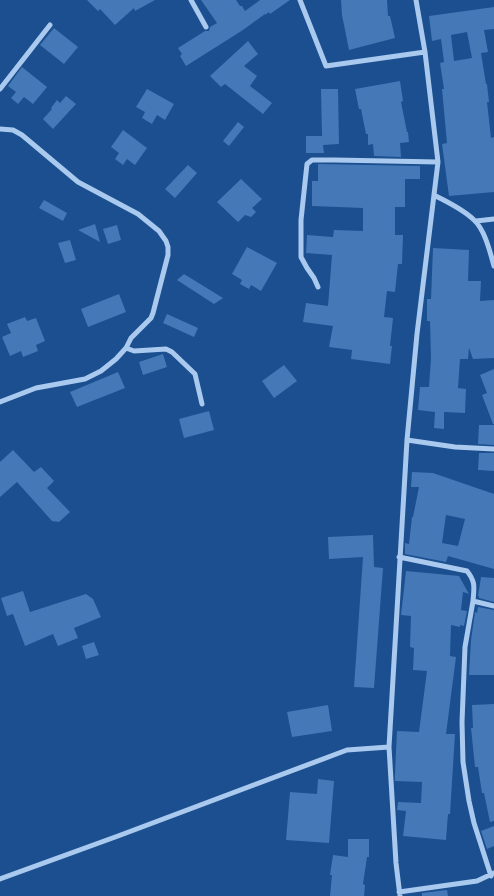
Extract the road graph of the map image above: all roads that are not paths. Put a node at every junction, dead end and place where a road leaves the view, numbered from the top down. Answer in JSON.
{"nodes":[{"id":1,"x":191,"y":0,"type":"edge"},
{"id":2,"x":300,"y":0,"type":"edge"},
{"id":3,"x":416,"y":0,"type":"edge"},
{"id":4,"x":50,"y":25,"type":"dead end"},
{"id":5,"x":206,"y":27,"type":"dead end"},
{"id":6,"x":425,"y":52,"type":"junction"},
{"id":7,"x":0,"y":89,"type":"edge"},
{"id":8,"x":0,"y":129,"type":"edge"},
{"id":9,"x":438,"y":162,"type":"junction"},
{"id":10,"x":434,"y":195,"type":"junction"},
{"id":11,"x":494,"y":219,"type":"edge"},
{"id":12,"x":476,"y":221,"type":"junction"},
{"id":13,"x":494,"y":266,"type":"edge"},
{"id":14,"x":318,"y":287,"type":"dead end"},
{"id":15,"x":126,"y":348,"type":"junction"},
{"id":16,"x":0,"y":402,"type":"edge"},
{"id":17,"x":202,"y":404,"type":"dead end"},
{"id":18,"x":407,"y":440,"type":"junction"},
{"id":19,"x":494,"y":449,"type":"edge"},
{"id":20,"x":400,"y":557,"type":"junction"},
{"id":21,"x":473,"y":601,"type":"junction"},
{"id":22,"x":494,"y":606,"type":"edge"},
{"id":23,"x":388,"y":746,"type":"junction"},
{"id":24,"x":492,"y":874,"type":"edge"},
{"id":25,"x":0,"y":879,"type":"edge"},
{"id":26,"x":399,"y":894,"type":"edge"}],
"edges":[{"from":1,"to":5,"type":"street"},
{"from":2,"to":6,"type":"street"},
{"from":3,"to":6,"type":"street"},
{"from":4,"to":7,"type":"street"},
{"from":6,"to":9,"type":"street"},
{"from":8,"to":15,"type":"street"},
{"from":9,"to":10,"type":"street"},
{"from":9,"to":14,"type":"street"},
{"from":10,"to":12,"type":"street"},
{"from":10,"to":18,"type":"street"},
{"from":11,"to":12,"type":"street"},
{"from":12,"to":13,"type":"street"},
{"from":15,"to":16,"type":"street"},
{"from":15,"to":17,"type":"street"},
{"from":18,"to":19,"type":"street"},
{"from":18,"to":20,"type":"street"},
{"from":20,"to":21,"type":"street"},
{"from":20,"to":23,"type":"street"},
{"from":21,"to":22,"type":"street"},
{"from":21,"to":24,"type":"street"},
{"from":23,"to":25,"type":"street"},
{"from":23,"to":26,"type":"street"},
{"from":24,"to":26,"type":"street"}]}
